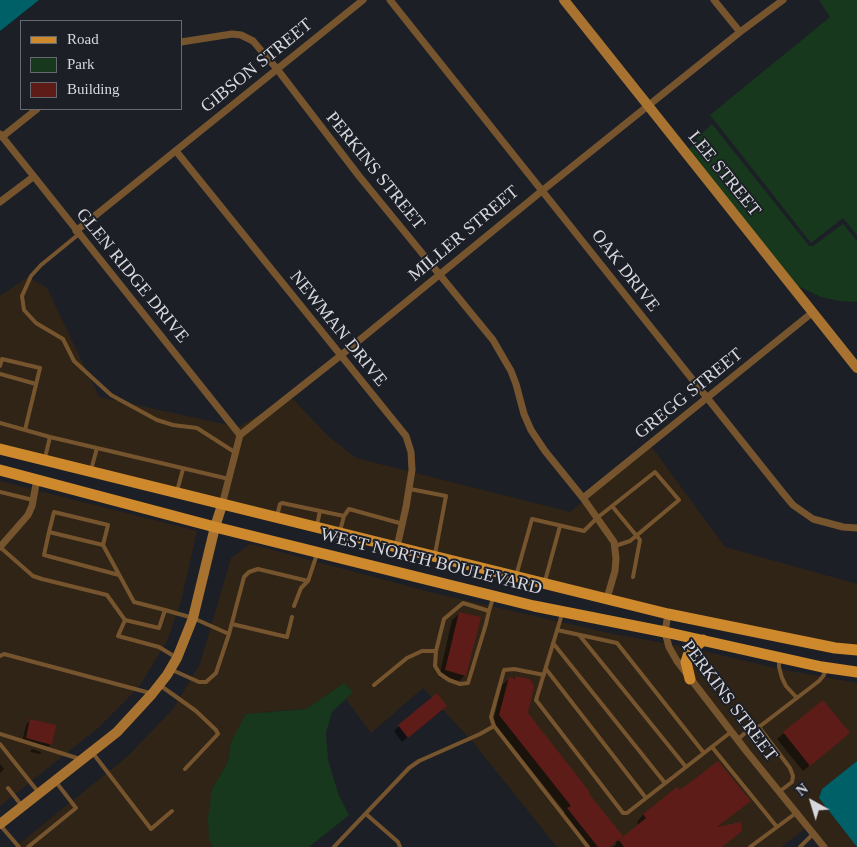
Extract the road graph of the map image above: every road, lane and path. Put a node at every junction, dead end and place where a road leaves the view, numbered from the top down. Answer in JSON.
{"nodes":[{"id":1,"x":363,"y":0,"type":"edge"},
{"id":2,"x":390,"y":0,"type":"edge"},
{"id":3,"x":564,"y":0,"type":"edge"},
{"id":4,"x":714,"y":0,"type":"edge"},
{"id":5,"x":783,"y":0,"type":"edge"},
{"id":6,"x":740,"y":32,"type":"junction"},
{"id":7,"x":182,"y":42,"type":"edge"},
{"id":8,"x":277,"y":69,"type":"junction"},
{"id":9,"x":648,"y":105,"type":"junction"},
{"id":10,"x":37,"y":110,"type":"edge"},
{"id":11,"x":1,"y":136,"type":"edge"},
{"id":12,"x":176,"y":151,"type":"junction"},
{"id":13,"x":33,"y":176,"type":"junction"},
{"id":14,"x":543,"y":190,"type":"junction"},
{"id":15,"x":0,"y":202,"type":"edge"},
{"id":16,"x":78,"y":232,"type":"junction"},
{"id":17,"x":440,"y":276,"type":"junction"},
{"id":18,"x":813,"y":312,"type":"junction"},
{"id":19,"x":340,"y":356,"type":"junction"},
{"id":20,"x":0,"y":366,"type":"edge"},
{"id":21,"x":857,"y":368,"type":"edge"},
{"id":22,"x":0,"y":374,"type":"edge"},
{"id":23,"x":36,"y":384,"type":"junction"},
{"id":24,"x":707,"y":398,"type":"junction"},
{"id":25,"x":0,"y":423,"type":"edge"},
{"id":26,"x":25,"y":430,"type":"junction"},
{"id":27,"x":240,"y":435,"type":"junction"},
{"id":28,"x":50,"y":438,"type":"junction"},
{"id":29,"x":97,"y":448,"type":"junction"},
{"id":30,"x":4,"y":452,"type":"edge"},
{"id":31,"x":236,"y":453,"type":"junction"},
{"id":32,"x":45,"y":461,"type":"junction"},
{"id":33,"x":183,"y":469,"type":"junction"},
{"id":34,"x":0,"y":470,"type":"edge"},
{"id":35,"x":91,"y":472,"type":"junction"},
{"id":36,"x":37,"y":479,"type":"junction"},
{"id":37,"x":230,"y":479,"type":"junction"},
{"id":38,"x":410,"y":489,"type":"junction"},
{"id":39,"x":0,"y":492,"type":"edge"},
{"id":40,"x":177,"y":494,"type":"junction"},
{"id":41,"x":583,"y":498,"type":"junction"},
{"id":42,"x":33,"y":500,"type":"junction"},
{"id":43,"x":222,"y":505,"type":"junction"},
{"id":44,"x":612,"y":506,"type":"junction"},
{"id":45,"x":320,"y":511,"type":"junction"},
{"id":46,"x":344,"y":516,"type":"junction"},
{"id":47,"x":276,"y":518,"type":"junction"},
{"id":48,"x":598,"y":518,"type":"junction"},
{"id":49,"x":403,"y":524,"type":"junction"},
{"id":50,"x":560,"y":526,"type":"junction"},
{"id":51,"x":215,"y":527,"type":"junction"},
{"id":52,"x":316,"y":528,"type":"junction"},
{"id":53,"x":857,"y":528,"type":"edge"},
{"id":54,"x":49,"y":532,"type":"junction"},
{"id":55,"x":340,"y":533,"type":"junction"},
{"id":56,"x":636,"y":536,"type":"junction"},
{"id":57,"x":2,"y":543,"type":"edge"},
{"id":58,"x":103,"y":545,"type":"junction"},
{"id":59,"x":615,"y":546,"type":"junction"},
{"id":60,"x":397,"y":547,"type":"junction"},
{"id":61,"x":318,"y":552,"type":"junction"},
{"id":62,"x":434,"y":556,"type":"junction"},
{"id":63,"x":119,"y":575,"type":"junction"},
{"id":64,"x":516,"y":576,"type":"junction"},
{"id":65,"x":633,"y":577,"type":"dead end"},
{"id":66,"x":308,"y":581,"type":"junction"},
{"id":67,"x":545,"y":583,"type":"junction"},
{"id":68,"x":470,"y":590,"type":"junction"},
{"id":69,"x":493,"y":595,"type":"junction"},
{"id":70,"x":607,"y":598,"type":"junction"},
{"id":71,"x":463,"y":603,"type":"junction"},
{"id":72,"x":294,"y":606,"type":"dead end"},
{"id":73,"x":165,"y":610,"type":"junction"},
{"id":74,"x":489,"y":611,"type":"junction"},
{"id":75,"x":563,"y":611,"type":"junction"},
{"id":76,"x":668,"y":614,"type":"junction"},
{"id":77,"x":292,"y":617,"type":"dead end"},
{"id":78,"x":193,"y":618,"type":"junction"},
{"id":79,"x":125,"y":620,"type":"junction"},
{"id":80,"x":232,"y":624,"type":"junction"},
{"id":81,"x":557,"y":630,"type":"junction"},
{"id":82,"x":665,"y":632,"type":"junction"},
{"id":83,"x":229,"y":634,"type":"junction"},
{"id":84,"x":580,"y":636,"type":"junction"},
{"id":85,"x":703,"y":640,"type":"junction"},
{"id":86,"x":554,"y":643,"type":"junction"},
{"id":87,"x":857,"y":650,"type":"edge"},
{"id":88,"x":436,"y":651,"type":"junction"},
{"id":89,"x":0,"y":656,"type":"edge"},
{"id":90,"x":177,"y":658,"type":"junction"},
{"id":91,"x":780,"y":658,"type":"junction"},
{"id":92,"x":546,"y":668,"type":"junction"},
{"id":93,"x":826,"y":668,"type":"junction"},
{"id":94,"x":170,"y":669,"type":"junction"},
{"id":95,"x":857,"y":672,"type":"edge"},
{"id":96,"x":544,"y":675,"type":"junction"},
{"id":97,"x":690,"y":679,"type":"junction"},
{"id":98,"x":374,"y":685,"type":"dead end"},
{"id":99,"x":156,"y":689,"type":"junction"},
{"id":100,"x":797,"y":698,"type":"junction"},
{"id":101,"x":494,"y":726,"type":"junction"},
{"id":102,"x":760,"y":727,"type":"junction"},
{"id":103,"x":731,"y":732,"type":"junction"},
{"id":104,"x":0,"y":734,"type":"edge"},
{"id":105,"x":737,"y":740,"type":"junction"},
{"id":106,"x":0,"y":744,"type":"edge"},
{"id":107,"x":712,"y":746,"type":"junction"},
{"id":108,"x":92,"y":752,"type":"junction"},
{"id":109,"x":704,"y":753,"type":"junction"},
{"id":110,"x":82,"y":760,"type":"junction"},
{"id":111,"x":686,"y":767,"type":"junction"},
{"id":112,"x":185,"y":769,"type":"dead end"},
{"id":113,"x":55,"y":781,"type":"junction"},
{"id":114,"x":665,"y":783,"type":"junction"},
{"id":115,"x":8,"y":788,"type":"dead end"},
{"id":116,"x":779,"y":792,"type":"junction"},
{"id":117,"x":39,"y":793,"type":"junction"},
{"id":118,"x":646,"y":798,"type":"junction"},
{"id":119,"x":23,"y":806,"type":"junction"},
{"id":120,"x":172,"y":811,"type":"dead end"},
{"id":121,"x":796,"y":813,"type":"junction"},
{"id":122,"x":366,"y":814,"type":"junction"},
{"id":123,"x":0,"y":824,"type":"edge"},
{"id":124,"x":777,"y":827,"type":"junction"},
{"id":125,"x":813,"y":834,"type":"junction"},
{"id":126,"x":19,"y":847,"type":"edge"},
{"id":127,"x":28,"y":847,"type":"edge"},
{"id":128,"x":334,"y":847,"type":"edge"},
{"id":129,"x":400,"y":847,"type":"edge"},
{"id":130,"x":588,"y":847,"type":"edge"},
{"id":131,"x":750,"y":847,"type":"edge"},
{"id":132,"x":800,"y":847,"type":"edge"},
{"id":133,"x":824,"y":847,"type":"edge"}],
"edges":[{"from":1,"to":8,"type":"street","name":"GIBSON STREET"},
{"from":2,"to":14,"type":"street","name":"OAK DRIVE"},
{"from":3,"to":9,"type":"street","name":"LEE STREET"},
{"from":4,"to":6,"type":"street"},
{"from":5,"to":6,"type":"street","name":"MILLER STREET"},
{"from":6,"to":9,"type":"street","name":"MILLER STREET"},
{"from":7,"to":8,"type":"street","name":"PERKINS STREET"},
{"from":8,"to":12,"type":"street","name":"GIBSON STREET"},
{"from":8,"to":17,"type":"street","name":"PERKINS STREET"},
{"from":9,"to":14,"type":"street","name":"MILLER STREET"},
{"from":9,"to":18,"type":"street","name":"LEE STREET"},
{"from":10,"to":11,"type":"street"},
{"from":11,"to":13,"type":"street","name":"GLEN RIDGE DRIVE"},
{"from":12,"to":16,"type":"street","name":"GIBSON STREET"},
{"from":12,"to":19,"type":"street","name":"NEWMAN DRIVE"},
{"from":13,"to":15,"type":"street"},
{"from":13,"to":16,"type":"street","name":"GLEN RIDGE DRIVE"},
{"from":14,"to":17,"type":"street","name":"MILLER STREET"},
{"from":14,"to":24,"type":"street","name":"OAK DRIVE"},
{"from":16,"to":27,"type":"street","name":"GLEN RIDGE DRIVE"},
{"from":16,"to":31,"type":"lane"},
{"from":17,"to":19,"type":"street","name":"MILLER STREET"},
{"from":17,"to":41,"type":"street","name":"PERKINS STREET"},
{"from":18,"to":21,"type":"street","name":"LEE STREET"},
{"from":18,"to":24,"type":"street","name":"GREGG STREET"},
{"from":19,"to":27,"type":"street","name":"MILLER STREET"},
{"from":19,"to":38,"type":"street","name":"NEWMAN DRIVE"},
{"from":20,"to":23,"type":"lane"},
{"from":22,"to":23,"type":"lane"},
{"from":23,"to":26,"type":"lane"},
{"from":24,"to":41,"type":"street","name":"GREGG STREET"},
{"from":24,"to":53,"type":"street","name":"OAK DRIVE"},
{"from":25,"to":26,"type":"lane"},
{"from":26,"to":28,"type":"lane"},
{"from":27,"to":31,"type":"street"},
{"from":28,"to":29,"type":"lane"},
{"from":28,"to":32,"type":"lane"},
{"from":29,"to":33,"type":"lane"},
{"from":29,"to":35,"type":"lane"},
{"from":30,"to":32,"type":"main road","name":"WEST NORTH BOULEVARD"},
{"from":31,"to":37,"type":"street"},
{"from":32,"to":35,"type":"main road","name":"WEST NORTH BOULEVARD"},
{"from":33,"to":37,"type":"lane"},
{"from":33,"to":40,"type":"lane"},
{"from":34,"to":36,"type":"main road","name":"WEST NORTH BOULEVARD"},
{"from":35,"to":40,"type":"main road","name":"WEST NORTH BOULEVARD"},
{"from":36,"to":42,"type":"street"},
{"from":36,"to":51,"type":"main road","name":"WEST NORTH BOULEVARD"},
{"from":37,"to":43,"type":"street"},
{"from":38,"to":49,"type":"street","name":"NEWMAN DRIVE"},
{"from":38,"to":62,"type":"lane"},
{"from":39,"to":42,"type":"lane"},
{"from":40,"to":43,"type":"main road","name":"WEST NORTH BOULEVARD"},
{"from":41,"to":48,"type":"street","name":"PERKINS STREET"},
{"from":42,"to":57,"type":"street"},
{"from":43,"to":47,"type":"main road","name":"WEST NORTH BOULEVARD"},
{"from":43,"to":51,"type":"street"},
{"from":44,"to":48,"type":"lane"},
{"from":44,"to":56,"type":"lane"},
{"from":44,"to":56,"type":"lane"},
{"from":45,"to":46,"type":"lane"},
{"from":45,"to":47,"type":"lane"},
{"from":45,"to":52,"type":"lane"},
{"from":46,"to":49,"type":"lane"},
{"from":46,"to":55,"type":"lane"},
{"from":47,"to":52,"type":"main road","name":"WEST NORTH BOULEVARD"},
{"from":48,"to":50,"type":"lane"},
{"from":48,"to":59,"type":"street","name":"PERKINS STREET"},
{"from":49,"to":60,"type":"street","name":"NEWMAN DRIVE"},
{"from":50,"to":64,"type":"lane"},
{"from":50,"to":67,"type":"lane"},
{"from":51,"to":61,"type":"main road","name":"WEST NORTH BOULEVARD"},
{"from":51,"to":78,"type":"street"},
{"from":52,"to":55,"type":"main road","name":"WEST NORTH BOULEVARD"},
{"from":54,"to":58,"type":"lane"},
{"from":54,"to":58,"type":"lane"},
{"from":54,"to":63,"type":"lane"},
{"from":55,"to":60,"type":"main road","name":"WEST NORTH BOULEVARD"},
{"from":56,"to":59,"type":"lane"},
{"from":56,"to":65,"type":"lane"},
{"from":57,"to":79,"type":"lane"},
{"from":58,"to":63,"type":"lane"},
{"from":59,"to":70,"type":"street","name":"PERKINS STREET"},
{"from":60,"to":62,"type":"main road","name":"WEST NORTH BOULEVARD"},
{"from":61,"to":66,"type":"lane"},
{"from":61,"to":68,"type":"main road","name":"WEST NORTH BOULEVARD"},
{"from":62,"to":64,"type":"main road","name":"WEST NORTH BOULEVARD"},
{"from":63,"to":73,"type":"lane"},
{"from":64,"to":67,"type":"main road","name":"WEST NORTH BOULEVARD"},
{"from":66,"to":72,"type":"lane"},
{"from":66,"to":80,"type":"lane"},
{"from":67,"to":70,"type":"main road","name":"WEST NORTH BOULEVARD"},
{"from":68,"to":69,"type":"main road","name":"WEST NORTH BOULEVARD"},
{"from":68,"to":71,"type":"lane"},
{"from":69,"to":74,"type":"lane"},
{"from":69,"to":75,"type":"main road","name":"WEST NORTH BOULEVARD"},
{"from":70,"to":76,"type":"main road","name":"WEST NORTH BOULEVARD"},
{"from":71,"to":74,"type":"lane"},
{"from":71,"to":88,"type":"lane"},
{"from":73,"to":78,"type":"lane"},
{"from":73,"to":79,"type":"lane"},
{"from":74,"to":88,"type":"lane"},
{"from":75,"to":81,"type":"lane"},
{"from":75,"to":82,"type":"main road","name":"WEST NORTH BOULEVARD"},
{"from":76,"to":82,"type":"street","name":"PERKINS STREET"},
{"from":76,"to":87,"type":"main road","name":"WEST NORTH BOULEVARD"},
{"from":77,"to":80,"type":"lane"},
{"from":78,"to":83,"type":"lane"},
{"from":78,"to":90,"type":"street"},
{"from":79,"to":90,"type":"lane"},
{"from":80,"to":83,"type":"lane"},
{"from":81,"to":84,"type":"lane"},
{"from":81,"to":86,"type":"lane"},
{"from":82,"to":85,"type":"main road","name":"WEST NORTH BOULEVARD"},
{"from":82,"to":97,"type":"street","name":"PERKINS STREET"},
{"from":83,"to":94,"type":"lane"},
{"from":84,"to":109,"type":"lane"},
{"from":84,"to":111,"type":"lane"},
{"from":85,"to":91,"type":"main road","name":"WEST NORTH BOULEVARD"},
{"from":85,"to":97,"type":"main road"},
{"from":86,"to":92,"type":"lane"},
{"from":86,"to":114,"type":"lane"},
{"from":88,"to":98,"type":"lane"},
{"from":89,"to":99,"type":"lane"},
{"from":90,"to":94,"type":"street"},
{"from":91,"to":93,"type":"main road","name":"WEST NORTH BOULEVARD"},
{"from":91,"to":100,"type":"lane"},
{"from":92,"to":96,"type":"lane"},
{"from":92,"to":118,"type":"lane"},
{"from":93,"to":95,"type":"main road","name":"WEST NORTH BOULEVARD"},
{"from":93,"to":100,"type":"lane"},
{"from":94,"to":99,"type":"street"},
{"from":96,"to":101,"type":"lane"},
{"from":96,"to":118,"type":"lane"},
{"from":97,"to":103,"type":"street","name":"PERKINS STREET"},
{"from":99,"to":108,"type":"street"},
{"from":99,"to":112,"type":"lane"},
{"from":100,"to":102,"type":"lane"},
{"from":101,"to":122,"type":"lane"},
{"from":101,"to":130,"type":"lane"},
{"from":102,"to":105,"type":"lane"},
{"from":102,"to":116,"type":"lane"},
{"from":103,"to":105,"type":"street","name":"PERKINS STREET"},
{"from":103,"to":107,"type":"lane"},
{"from":104,"to":110,"type":"lane"},
{"from":105,"to":116,"type":"street","name":"PERKINS STREET"},
{"from":106,"to":117,"type":"lane"},
{"from":107,"to":109,"type":"lane"},
{"from":107,"to":124,"type":"lane"},
{"from":108,"to":110,"type":"street"},
{"from":108,"to":120,"type":"lane"},
{"from":109,"to":111,"type":"lane"},
{"from":110,"to":113,"type":"street"},
{"from":111,"to":114,"type":"lane"},
{"from":113,"to":117,"type":"street"},
{"from":113,"to":127,"type":"lane"},
{"from":114,"to":118,"type":"lane"},
{"from":115,"to":119,"type":"lane"},
{"from":116,"to":121,"type":"street","name":"PERKINS STREET"},
{"from":117,"to":119,"type":"street"},
{"from":119,"to":123,"type":"street"},
{"from":121,"to":124,"type":"lane"},
{"from":121,"to":125,"type":"street","name":"PERKINS STREET"},
{"from":122,"to":128,"type":"lane"},
{"from":122,"to":129,"type":"lane"},
{"from":123,"to":126,"type":"lane"},
{"from":124,"to":131,"type":"lane"},
{"from":125,"to":132,"type":"lane"},
{"from":125,"to":133,"type":"street","name":"PERKINS STREET"}]}
